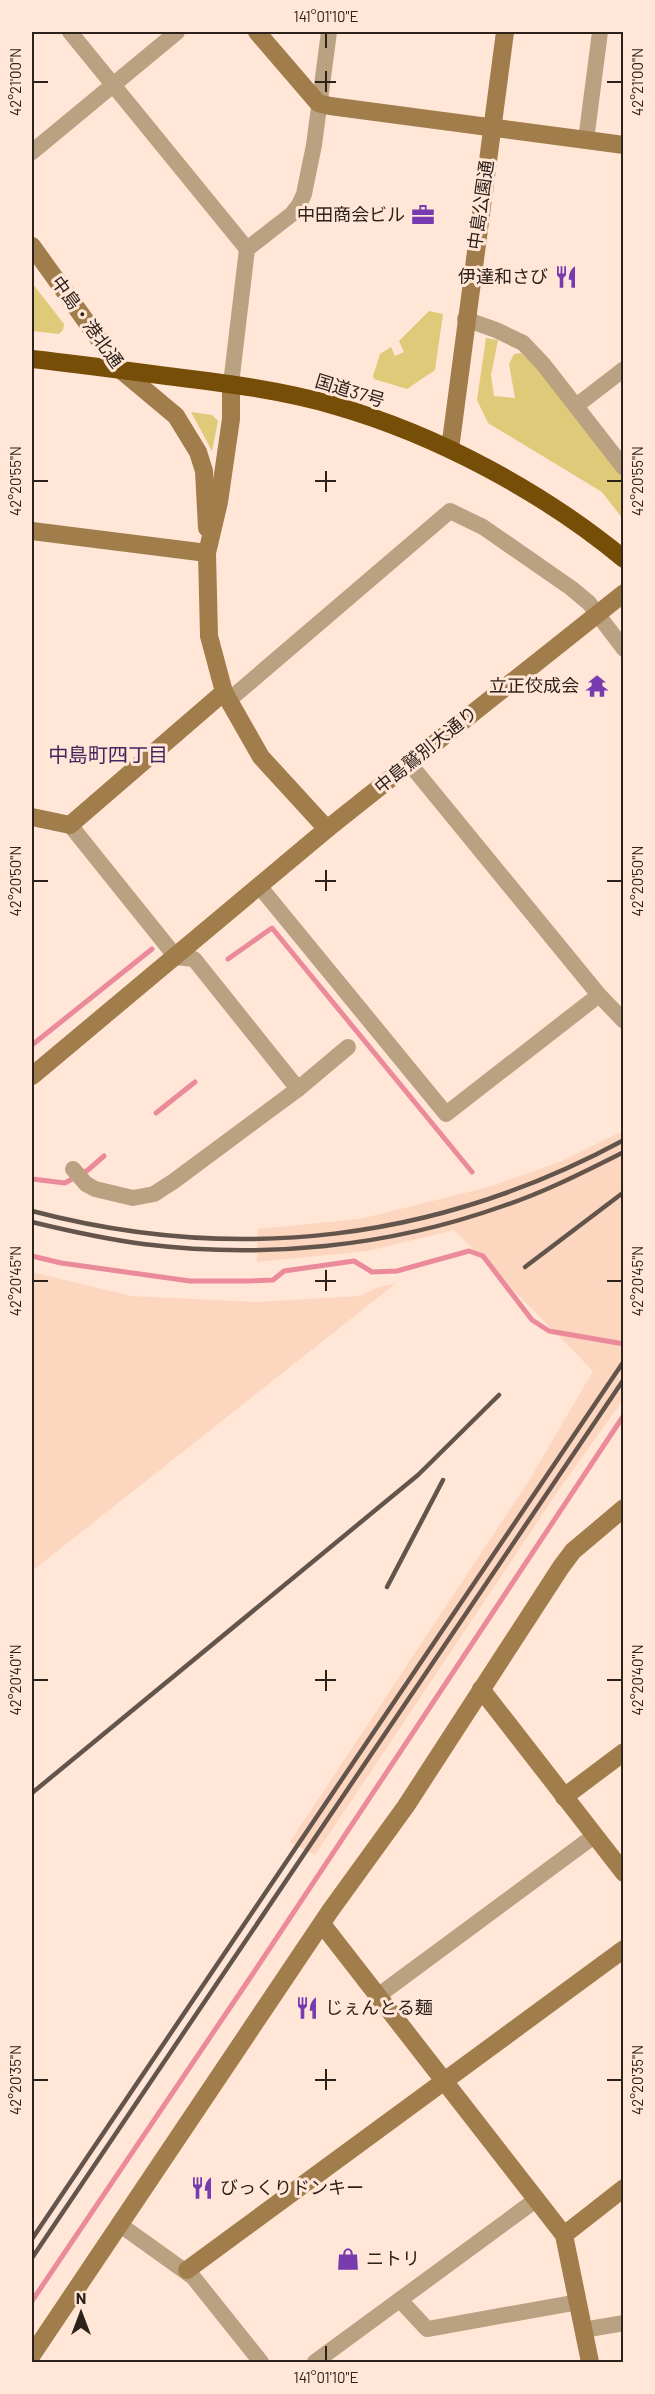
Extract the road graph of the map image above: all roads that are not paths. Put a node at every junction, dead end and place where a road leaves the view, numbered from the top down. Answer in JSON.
{"nodes":[{"id":1,"x":70,"y":32,"type":"edge"},
{"id":2,"x":177,"y":32,"type":"edge"},
{"id":3,"x":257,"y":32,"type":"edge"},
{"id":4,"x":329,"y":32,"type":"edge"},
{"id":5,"x":505,"y":32,"type":"edge"},
{"id":6,"x":600,"y":32,"type":"edge"},
{"id":7,"x":113,"y":85,"type":"junction"},
{"id":8,"x":318,"y":102,"type":"junction"},
{"id":9,"x":491,"y":128,"type":"junction"},
{"id":10,"x":586,"y":140,"type":"junction"},
{"id":11,"x":624,"y":145,"type":"edge"},
{"id":12,"x":32,"y":152,"type":"edge"},
{"id":13,"x":32,"y":246,"type":"edge"},
{"id":14,"x":247,"y":249,"type":"junction"},
{"id":15,"x":465,"y":319,"type":"junction"},
{"id":16,"x":32,"y":359,"type":"edge"},
{"id":17,"x":624,"y":369,"type":"edge"},
{"id":18,"x":121,"y":370,"type":"junction"},
{"id":19,"x":231,"y":384,"type":"junction"},
{"id":20,"x":576,"y":406,"type":"junction"},
{"id":21,"x":450,"y":449,"type":"junction"},
{"id":22,"x":624,"y":468,"type":"edge"},
{"id":23,"x":32,"y":531,"type":"edge"},
{"id":24,"x":207,"y":554,"type":"junction"},
{"id":25,"x":622,"y":557,"type":"edge"},
{"id":26,"x":624,"y":593,"type":"edge"},
{"id":27,"x":596,"y":615,"type":"junction"},
{"id":28,"x":624,"y":650,"type":"edge"},
{"id":29,"x":226,"y":696,"type":"junction"},
{"id":30,"x":409,"y":763,"type":"junction"},
{"id":31,"x":32,"y":817,"type":"edge"},
{"id":32,"x":70,"y":825,"type":"junction"},
{"id":33,"x":327,"y":829,"type":"junction"},
{"id":34,"x":260,"y":887,"type":"junction"},
{"id":35,"x":176,"y":957,"type":"junction"},
{"id":36,"x":598,"y":994,"type":"junction"},
{"id":37,"x":624,"y":1021,"type":"edge"},
{"id":38,"x":348,"y":1047,"type":"dead end"},
{"id":39,"x":32,"y":1076,"type":"edge"},
{"id":40,"x":298,"y":1089,"type":"junction"},
{"id":41,"x":73,"y":1169,"type":"dead end"},
{"id":42,"x":624,"y":1508,"type":"edge"},
{"id":43,"x":481,"y":1689,"type":"junction"},
{"id":44,"x":624,"y":1752,"type":"edge"},
{"id":45,"x":564,"y":1797,"type":"junction"},
{"id":46,"x":594,"y":1836,"type":"junction"},
{"id":47,"x":624,"y":1873,"type":"edge"},
{"id":48,"x":322,"y":1924,"type":"junction"},
{"id":49,"x":624,"y":1949,"type":"edge"},
{"id":50,"x":379,"y":1995,"type":"junction"},
{"id":51,"x":445,"y":2080,"type":"junction"},
{"id":52,"x":624,"y":2188,"type":"edge"},
{"id":53,"x":537,"y":2199,"type":"junction"},
{"id":54,"x":119,"y":2224,"type":"junction"},
{"id":55,"x":564,"y":2235,"type":"junction"},
{"id":56,"x":187,"y":2271,"type":"junction"},
{"id":57,"x":400,"y":2300,"type":"junction"},
{"id":58,"x":578,"y":2302,"type":"junction"},
{"id":59,"x":624,"y":2323,"type":"edge"},
{"id":60,"x":583,"y":2330,"type":"junction"},
{"id":61,"x":32,"y":2355,"type":"edge"},
{"id":62,"x":261,"y":2362,"type":"edge"},
{"id":63,"x":315,"y":2362,"type":"edge"},
{"id":64,"x":590,"y":2362,"type":"edge"}],
"edges":[{"from":1,"to":7,"type":"street"},
{"from":2,"to":7,"type":"street"},
{"from":3,"to":8,"type":"street"},
{"from":4,"to":8,"type":"street"},
{"from":5,"to":9,"type":"street","name":"中島公園通"},
{"from":6,"to":10,"type":"street"},
{"from":7,"to":12,"type":"street"},
{"from":7,"to":14,"type":"street"},
{"from":8,"to":9,"type":"street"},
{"from":8,"to":14,"type":"street"},
{"from":9,"to":10,"type":"street"},
{"from":9,"to":15,"type":"street","name":"中島公園通"},
{"from":10,"to":11,"type":"street"},
{"from":13,"to":18,"type":"street","name":"中島・港北通"},
{"from":14,"to":19,"type":"street"},
{"from":15,"to":20,"type":"street"},
{"from":15,"to":21,"type":"street","name":"中島公園通"},
{"from":16,"to":18,"type":"highway","name":"国道37号"},
{"from":17,"to":20,"type":"street"},
{"from":18,"to":19,"type":"highway","name":"国道37号"},
{"from":18,"to":24,"type":"street","name":"中島・港北通"},
{"from":19,"to":21,"type":"highway","name":"国道37号"},
{"from":19,"to":24,"type":"street"},
{"from":20,"to":22,"type":"street"},
{"from":21,"to":25,"type":"highway","name":"国道37号"},
{"from":23,"to":24,"type":"street"},
{"from":24,"to":29,"type":"street"},
{"from":26,"to":27,"type":"street","name":"中島鷲別大通り"},
{"from":27,"to":28,"type":"street"},
{"from":27,"to":29,"type":"street"},
{"from":27,"to":30,"type":"street","name":"中島鷲別大通り"},
{"from":29,"to":32,"type":"street"},
{"from":29,"to":33,"type":"street"},
{"from":30,"to":33,"type":"street","name":"中島鷲別大通り"},
{"from":30,"to":36,"type":"street"},
{"from":31,"to":32,"type":"street"},
{"from":32,"to":35,"type":"street"},
{"from":33,"to":34,"type":"street","name":"中島鷲別大通り"},
{"from":34,"to":35,"type":"street","name":"中島鷲別大通り"},
{"from":34,"to":36,"type":"street"},
{"from":35,"to":39,"type":"street","name":"中島鷲別大通り"},
{"from":35,"to":40,"type":"street"},
{"from":36,"to":37,"type":"street"},
{"from":38,"to":40,"type":"street"},
{"from":40,"to":41,"type":"street"},
{"from":42,"to":43,"type":"street"},
{"from":43,"to":45,"type":"street"},
{"from":43,"to":48,"type":"street"},
{"from":44,"to":45,"type":"street"},
{"from":45,"to":46,"type":"street"},
{"from":46,"to":47,"type":"street"},
{"from":46,"to":50,"type":"street"},
{"from":48,"to":50,"type":"street"},
{"from":48,"to":54,"type":"street"},
{"from":49,"to":51,"type":"street"},
{"from":50,"to":51,"type":"street"},
{"from":51,"to":53,"type":"street"},
{"from":51,"to":56,"type":"street"},
{"from":52,"to":55,"type":"street"},
{"from":53,"to":55,"type":"street"},
{"from":53,"to":57,"type":"street"},
{"from":54,"to":56,"type":"street"},
{"from":54,"to":61,"type":"street"},
{"from":55,"to":58,"type":"street"},
{"from":56,"to":62,"type":"street"},
{"from":57,"to":58,"type":"street"},
{"from":57,"to":63,"type":"street"},
{"from":58,"to":60,"type":"street"},
{"from":59,"to":60,"type":"street"},
{"from":60,"to":64,"type":"street"}]}
